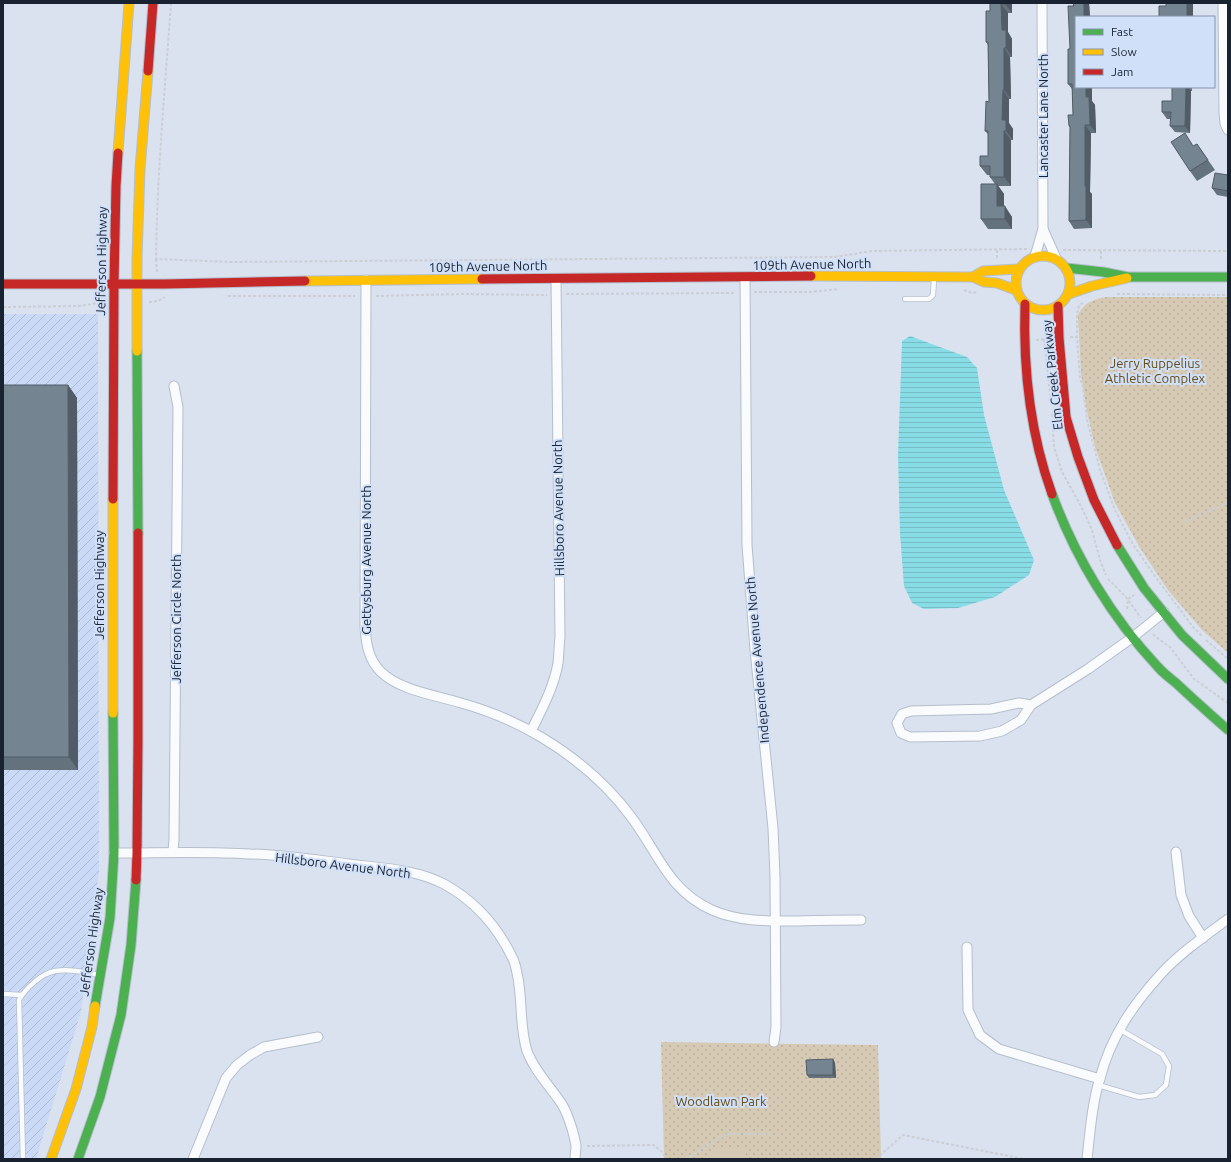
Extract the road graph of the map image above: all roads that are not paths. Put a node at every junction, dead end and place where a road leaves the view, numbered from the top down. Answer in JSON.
{"nodes":[{"id":1,"x":129,"y":3,"type":"edge"},
{"id":2,"x":153,"y":3,"type":"edge"},
{"id":3,"x":1042,"y":3,"type":"edge"},
{"id":4,"x":1223,"y":3,"type":"edge"},
{"id":5,"x":1228,"y":130,"type":"edge"},
{"id":6,"x":1043,"y":229,"type":"junction"},
{"id":7,"x":1033,"y":253,"type":"junction"},
{"id":8,"x":1057,"y":254,"type":"junction"},
{"id":9,"x":1067,"y":268,"type":"junction"},
{"id":10,"x":1019,"y":269,"type":"junction"},
{"id":11,"x":934,"y":276,"type":"junction"},
{"id":12,"x":972,"y":277,"type":"junction"},
{"id":13,"x":1128,"y":277,"type":"junction"},
{"id":14,"x":1228,"y":277,"type":"edge"},
{"id":15,"x":745,"y":278,"type":"junction"},
{"id":16,"x":556,"y":279,"type":"junction"},
{"id":17,"x":366,"y":280,"type":"junction"},
{"id":18,"x":3,"y":284,"type":"edge"},
{"id":19,"x":114,"y":284,"type":"junction"},
{"id":20,"x":137,"y":284,"type":"junction"},
{"id":21,"x":1016,"y":290,"type":"junction"},
{"id":22,"x":1069,"y":294,"type":"junction"},
{"id":23,"x":905,"y":299,"type":"dead end"},
{"id":24,"x":1025,"y":304,"type":"junction"},
{"id":25,"x":1058,"y":306,"type":"junction"},
{"id":26,"x":174,"y":386,"type":"dead end"},
{"id":27,"x":1164,"y":612,"type":"junction"},
{"id":28,"x":1133,"y":637,"type":"junction"},
{"id":29,"x":1228,"y":679,"type":"edge"},
{"id":30,"x":1031,"y":705,"type":"junction"},
{"id":31,"x":1228,"y":730,"type":"edge"},
{"id":32,"x":531,"y":731,"type":"junction"},
{"id":33,"x":137,"y":852,"type":"junction"},
{"id":34,"x":173,"y":852,"type":"junction"},
{"id":35,"x":1176,"y":852,"type":"dead end"},
{"id":36,"x":114,"y":853,"type":"junction"},
{"id":37,"x":1228,"y":919,"type":"edge"},
{"id":38,"x":860,"y":920,"type":"dead end"},
{"id":39,"x":775,"y":921,"type":"junction"},
{"id":40,"x":1203,"y":938,"type":"junction"},
{"id":41,"x":967,"y":946,"type":"dead end"},
{"id":42,"x":100,"y":975,"type":"junction"},
{"id":43,"x":3,"y":994,"type":"edge"},
{"id":44,"x":22,"y":995,"type":"junction"},
{"id":45,"x":1119,"y":1029,"type":"junction"},
{"id":46,"x":318,"y":1037,"type":"dead end"},
{"id":47,"x":774,"y":1042,"type":"dead end"},
{"id":48,"x":1099,"y":1082,"type":"junction"},
{"id":49,"x":23,"y":1159,"type":"edge"},
{"id":50,"x":51,"y":1159,"type":"edge"},
{"id":51,"x":78,"y":1159,"type":"edge"},
{"id":52,"x":193,"y":1159,"type":"edge"},
{"id":53,"x":575,"y":1159,"type":"edge"},
{"id":54,"x":1087,"y":1159,"type":"edge"}],
"edges":[{"from":1,"to":19,"type":"street","name":"Jefferson Highway"},
{"from":2,"to":20,"type":"street"},
{"from":3,"to":6,"type":"street","name":"Lancaster Lane North"},
{"from":4,"to":5,"type":"street"},
{"from":6,"to":7,"type":"street","name":"Lancaster Lane North"},
{"from":6,"to":8,"type":"street","name":"Lancaster Lane North"},
{"from":7,"to":8,"type":"street"},
{"from":7,"to":10,"type":"street"},
{"from":8,"to":9,"type":"street"},
{"from":9,"to":13,"type":"street"},
{"from":9,"to":22,"type":"street"},
{"from":10,"to":12,"type":"street","name":"109th Avenue North"},
{"from":10,"to":21,"type":"street"},
{"from":11,"to":12,"type":"street","name":"109th Avenue North"},
{"from":11,"to":15,"type":"street","name":"109th Avenue North"},
{"from":11,"to":23,"type":"lane"},
{"from":12,"to":21,"type":"street","name":"109th Avenue North"},
{"from":13,"to":14,"type":"street"},
{"from":13,"to":22,"type":"street"},
{"from":15,"to":16,"type":"street","name":"109th Avenue North"},
{"from":15,"to":39,"type":"street","name":"Independence Avenue North"},
{"from":16,"to":17,"type":"street","name":"109th Avenue North"},
{"from":16,"to":32,"type":"street","name":"Hillsboro Avenue North"},
{"from":17,"to":20,"type":"street","name":"109th Avenue North"},
{"from":17,"to":32,"type":"street","name":"Gettysburg Avenue North"},
{"from":18,"to":19,"type":"street","name":"109th Avenue North"},
{"from":19,"to":20,"type":"street","name":"109th Avenue North"},
{"from":19,"to":36,"type":"street","name":"Jefferson Highway"},
{"from":20,"to":33,"type":"street"},
{"from":21,"to":24,"type":"street"},
{"from":22,"to":25,"type":"street"},
{"from":24,"to":25,"type":"street"},
{"from":24,"to":28,"type":"street","name":"Elm Creek Parkway"},
{"from":25,"to":27,"type":"street","name":"Elm Creek Parkway"},
{"from":26,"to":34,"type":"street","name":"Jefferson Circle North"},
{"from":27,"to":28,"type":"street"},
{"from":27,"to":29,"type":"street","name":"Elm Creek Parkway"},
{"from":28,"to":30,"type":"street"},
{"from":28,"to":31,"type":"street","name":"Elm Creek Parkway"},
{"from":30,"to":30,"type":"street"},
{"from":32,"to":39,"type":"street","name":"Gettysburg Avenue North"},
{"from":33,"to":34,"type":"street","name":"Hillsboro Avenue North"},
{"from":33,"to":36,"type":"street","name":"Hillsboro Avenue North"},
{"from":33,"to":51,"type":"street"},
{"from":34,"to":53,"type":"street","name":"Hillsboro Avenue North"},
{"from":35,"to":40,"type":"street"},
{"from":36,"to":42,"type":"street","name":"Jefferson Highway"},
{"from":37,"to":40,"type":"street"},
{"from":38,"to":39,"type":"street","name":"Gettysburg Avenue North"},
{"from":39,"to":47,"type":"street","name":"Independence Avenue North"},
{"from":40,"to":45,"type":"street"},
{"from":41,"to":48,"type":"street"},
{"from":42,"to":44,"type":"lane"},
{"from":42,"to":50,"type":"street","name":"Jefferson Highway"},
{"from":43,"to":44,"type":"lane"},
{"from":44,"to":49,"type":"lane"},
{"from":45,"to":48,"type":"street"},
{"from":45,"to":48,"type":"lane"},
{"from":46,"to":52,"type":"street"},
{"from":48,"to":54,"type":"street"}]}
